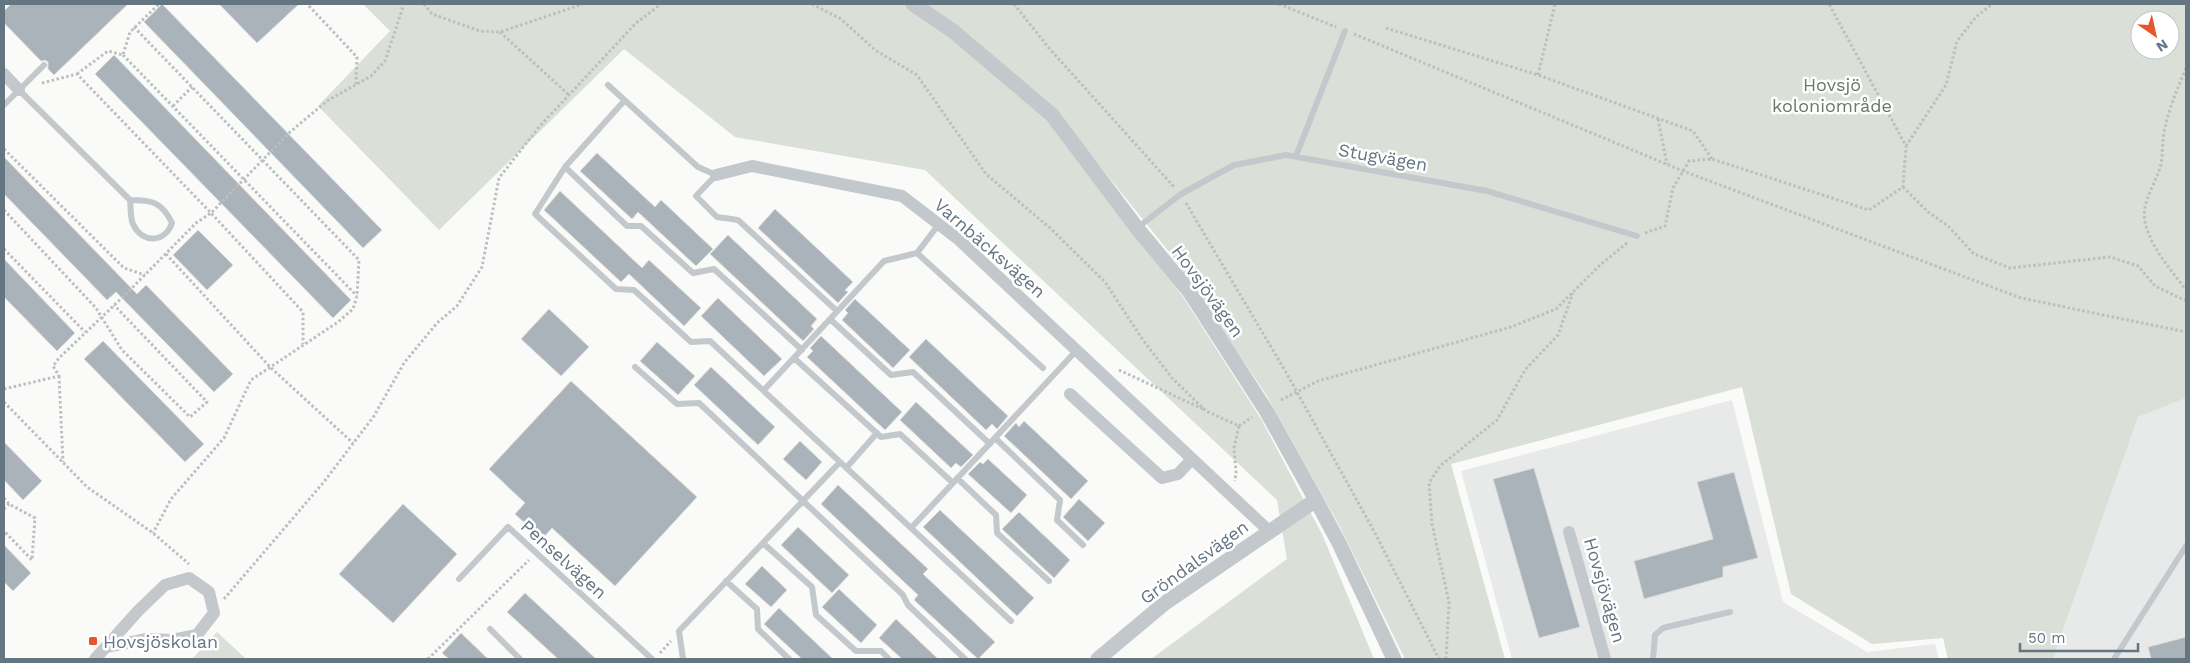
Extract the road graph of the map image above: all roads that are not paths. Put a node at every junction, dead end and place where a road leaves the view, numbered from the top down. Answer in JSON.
{"nodes":[{"id":1,"x":913,"y":4,"type":"edge"},
{"id":2,"x":1345,"y":31,"type":"road end"},
{"id":3,"x":44,"y":65,"type":"dead end"},
{"id":4,"x":4,"y":74,"type":"edge"},
{"id":5,"x":608,"y":85,"type":"dead end"},
{"id":6,"x":23,"y":94,"type":"junction"},
{"id":7,"x":624,"y":100,"type":"junction"},
{"id":8,"x":4,"y":105,"type":"edge"},
{"id":9,"x":1296,"y":156,"type":"junction"},
{"id":10,"x":564,"y":167,"type":"junction"},
{"id":11,"x":716,"y":175,"type":"junction"},
{"id":12,"x":130,"y":200,"type":"junction"},
{"id":13,"x":939,"y":224,"type":"junction"},
{"id":14,"x":1137,"y":228,"type":"junction"},
{"id":15,"x":1637,"y":236,"type":"road end"},
{"id":16,"x":917,"y":253,"type":"junction"},
{"id":17,"x":837,"y":311,"type":"junction"},
{"id":18,"x":830,"y":319,"type":"junction"},
{"id":19,"x":802,"y":350,"type":"junction"},
{"id":20,"x":1077,"y":350,"type":"junction"},
{"id":21,"x":794,"y":358,"type":"junction"},
{"id":22,"x":635,"y":367,"type":"dead end"},
{"id":23,"x":1043,"y":368,"type":"dead end"},
{"id":24,"x":764,"y":390,"type":"junction"},
{"id":25,"x":1070,"y":394,"type":"dead end"},
{"id":26,"x":877,"y":433,"type":"junction"},
{"id":27,"x":992,"y":441,"type":"junction"},
{"id":28,"x":1192,"y":459,"type":"junction"},
{"id":29,"x":840,"y":462,"type":"junction"},
{"id":30,"x":846,"y":468,"type":"junction"},
{"id":31,"x":955,"y":481,"type":"junction"},
{"id":32,"x":1316,"y":500,"type":"junction"},
{"id":33,"x":803,"y":501,"type":"junction"},
{"id":34,"x":911,"y":528,"type":"junction"},
{"id":35,"x":1269,"y":531,"type":"junction"},
{"id":36,"x":1569,"y":532,"type":"dead end"},
{"id":37,"x":763,"y":542,"type":"junction"},
{"id":38,"x":1083,"y":545,"type":"dead end"},
{"id":39,"x":2186,"y":546,"type":"edge"},
{"id":40,"x":459,"y":578,"type":"dead end"},
{"id":41,"x":1049,"y":581,"type":"dead end"},
{"id":42,"x":726,"y":582,"type":"junction"},
{"id":43,"x":1730,"y":612,"type":"dead end"},
{"id":44,"x":1010,"y":621,"type":"dead end"},
{"id":45,"x":490,"y":629,"type":"dead end"},
{"id":46,"x":106,"y":647,"type":"junction"},
{"id":47,"x":95,"y":659,"type":"edge"},
{"id":48,"x":520,"y":659,"type":"edge"},
{"id":49,"x":653,"y":659,"type":"edge"},
{"id":50,"x":683,"y":659,"type":"edge"},
{"id":51,"x":789,"y":659,"type":"edge"},
{"id":52,"x":890,"y":659,"type":"edge"},
{"id":53,"x":964,"y":659,"type":"edge"},
{"id":54,"x":1098,"y":659,"type":"edge"},
{"id":55,"x":1394,"y":659,"type":"edge"},
{"id":56,"x":1605,"y":659,"type":"edge"},
{"id":57,"x":1653,"y":659,"type":"edge"},
{"id":58,"x":2114,"y":659,"type":"edge"}],
"edges":[{"from":1,"to":14,"type":"street","name":"Hovsjövägen"},
{"from":2,"to":9,"type":"lane"},
{"from":3,"to":6,"type":"lane"},
{"from":4,"to":6,"type":"street"},
{"from":5,"to":7,"type":"lane"},
{"from":6,"to":8,"type":"lane"},
{"from":6,"to":12,"type":"lane"},
{"from":7,"to":10,"type":"lane"},
{"from":7,"to":11,"type":"lane"},
{"from":9,"to":14,"type":"lane","name":"Stugvägen"},
{"from":9,"to":15,"type":"lane","name":"Stugvägen"},
{"from":10,"to":19,"type":"lane"},
{"from":10,"to":24,"type":"lane"},
{"from":11,"to":13,"type":"street","name":"Varnbäcksvägen"},
{"from":11,"to":17,"type":"lane"},
{"from":12,"to":12,"type":"lane"},
{"from":13,"to":16,"type":"lane"},
{"from":13,"to":20,"type":"street","name":"Varnbäcksvägen"},
{"from":14,"to":32,"type":"street","name":"Hovsjövägen"},
{"from":16,"to":17,"type":"lane"},
{"from":16,"to":23,"type":"lane"},
{"from":17,"to":18,"type":"lane"},
{"from":18,"to":19,"type":"lane"},
{"from":18,"to":27,"type":"lane"},
{"from":19,"to":21,"type":"lane"},
{"from":20,"to":27,"type":"lane"},
{"from":20,"to":28,"type":"street","name":"Varnbäcksvägen"},
{"from":21,"to":24,"type":"lane"},
{"from":21,"to":26,"type":"lane"},
{"from":22,"to":33,"type":"lane"},
{"from":24,"to":29,"type":"lane"},
{"from":25,"to":28,"type":"street"},
{"from":26,"to":30,"type":"lane"},
{"from":26,"to":31,"type":"lane"},
{"from":27,"to":31,"type":"lane"},
{"from":27,"to":38,"type":"lane"},
{"from":28,"to":35,"type":"street","name":"Varnbäcksvägen"},
{"from":29,"to":30,"type":"lane"},
{"from":29,"to":33,"type":"lane"},
{"from":30,"to":34,"type":"lane"},
{"from":31,"to":34,"type":"lane"},
{"from":31,"to":41,"type":"lane"},
{"from":32,"to":35,"type":"street","name":"Gröndalsvägen"},
{"from":32,"to":55,"type":"street","name":"Hovsjövägen"},
{"from":33,"to":37,"type":"lane"},
{"from":33,"to":53,"type":"lane"},
{"from":34,"to":44,"type":"lane"},
{"from":35,"to":54,"type":"street","name":"Gröndalsvägen"},
{"from":36,"to":56,"type":"street","name":"Hovsjövägen"},
{"from":37,"to":42,"type":"lane"},
{"from":37,"to":52,"type":"lane"},
{"from":39,"to":58,"type":"lane"},
{"from":40,"to":49,"type":"lane","name":"Penselvägen"},
{"from":42,"to":50,"type":"lane"},
{"from":42,"to":51,"type":"lane"},
{"from":43,"to":57,"type":"lane"},
{"from":45,"to":48,"type":"lane"},
{"from":46,"to":46,"type":"street"},
{"from":46,"to":47,"type":"street"}]}
